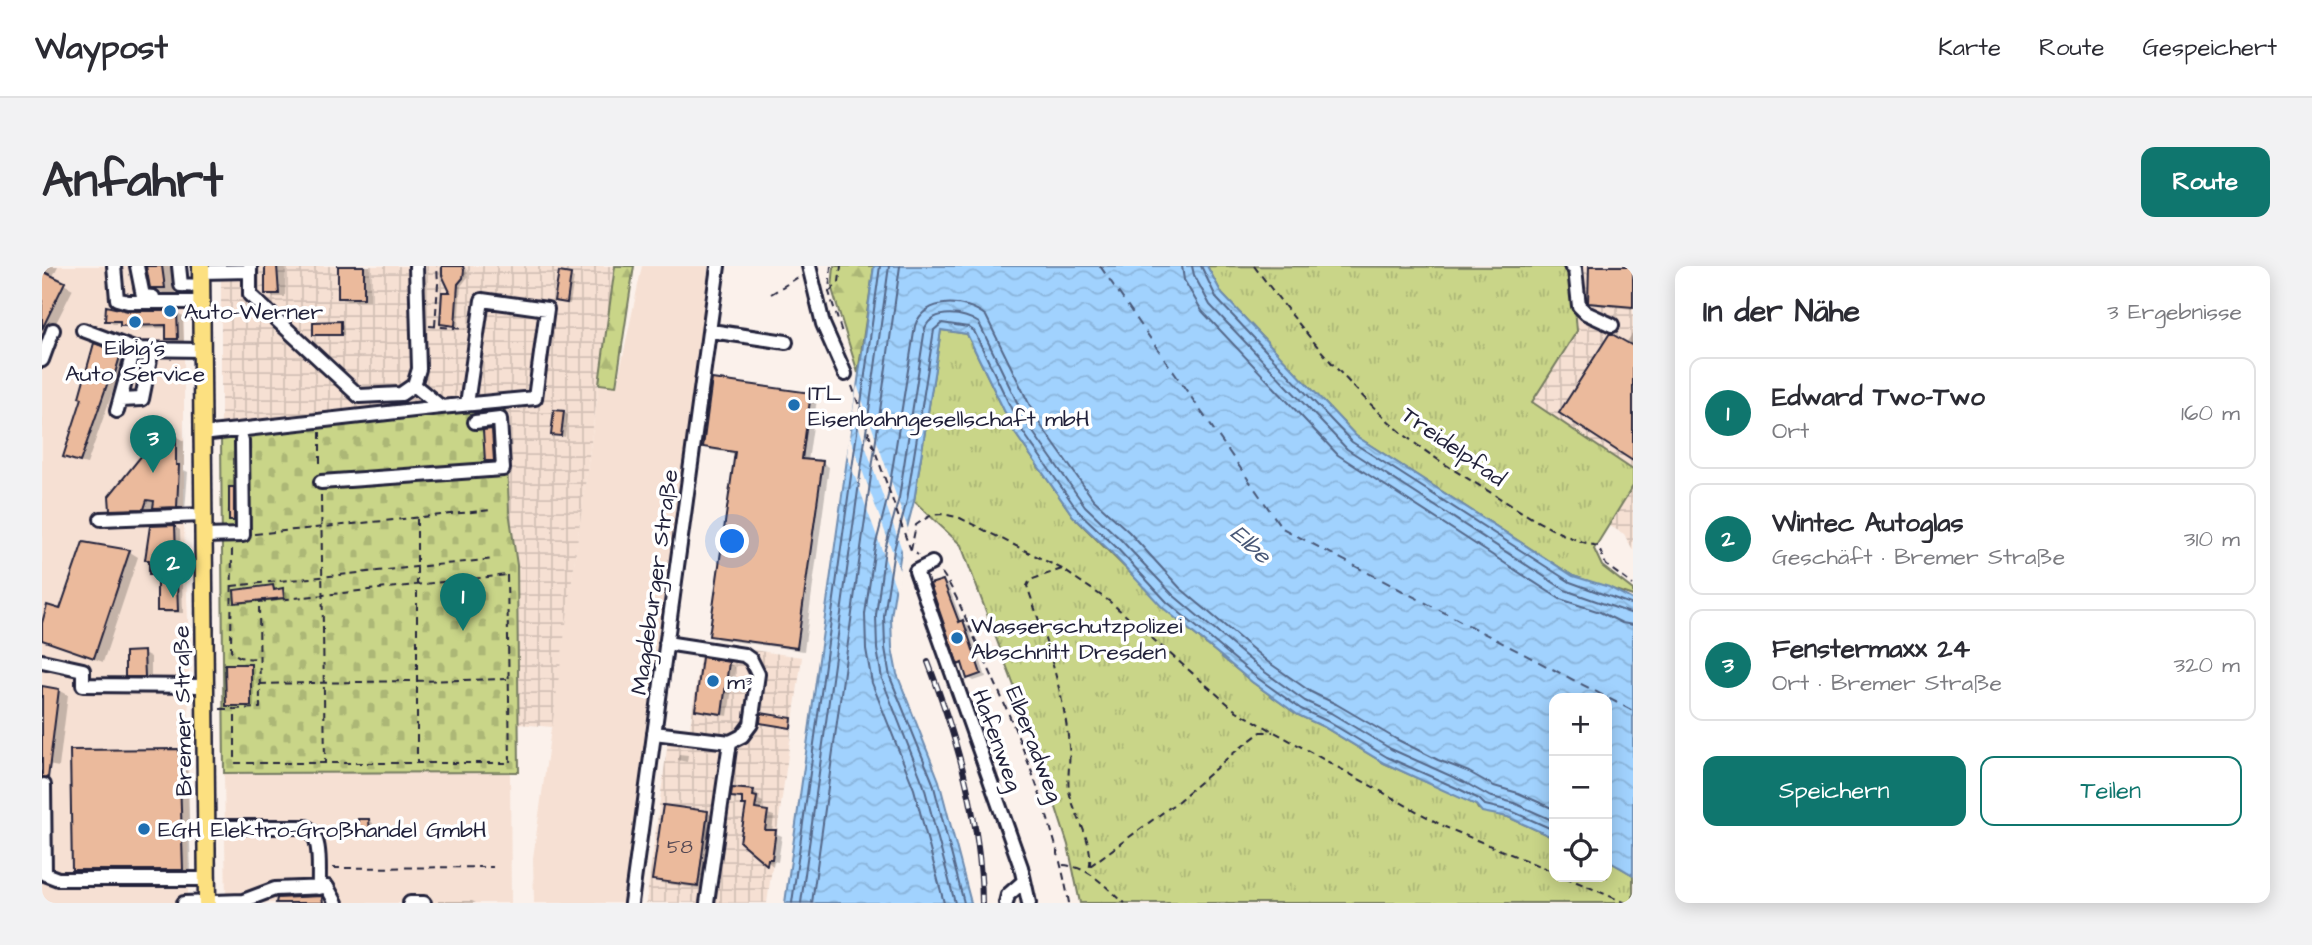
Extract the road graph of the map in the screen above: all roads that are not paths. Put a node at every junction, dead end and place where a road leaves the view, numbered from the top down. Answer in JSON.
{"nodes":[{"id":1,"x":114,"y":266,"type":"edge"},
{"id":2,"x":137,"y":266,"type":"edge"},
{"id":3,"x":179,"y":266,"type":"edge"},
{"id":4,"x":416,"y":266,"type":"edge"},
{"id":5,"x":1572,"y":266,"type":"edge"},
{"id":6,"x":718,"y":267,"type":"edge"},
{"id":7,"x":250,"y":269,"type":"edge"},
{"id":8,"x":810,"y":269,"type":"edge"},
{"id":9,"x":201,"y":284,"type":"edge"},
{"id":10,"x":1612,"y":325,"type":"dead end"},
{"id":11,"x":52,"y":330,"type":"dead end"},
{"id":12,"x":83,"y":330,"type":"dead end"},
{"id":13,"x":711,"y":331,"type":"junction"},
{"id":14,"x":786,"y":342,"type":"dead end"},
{"id":15,"x":134,"y":349,"type":"junction"},
{"id":16,"x":152,"y":349,"type":"junction"},
{"id":17,"x":202,"y":350,"type":"junction"},
{"id":18,"x":42,"y":360,"type":"edge"},
{"id":19,"x":847,"y":378,"type":"road end"},
{"id":20,"x":414,"y":384,"type":"junction"},
{"id":21,"x":467,"y":404,"type":"junction"},
{"id":22,"x":441,"y":407,"type":"junction"},
{"id":23,"x":475,"y":422,"type":"dead end"},
{"id":24,"x":202,"y":434,"type":"junction"},
{"id":25,"x":242,"y":440,"type":"dead end"},
{"id":26,"x":321,"y":482,"type":"road end"},
{"id":27,"x":203,"y":515,"type":"junction"},
{"id":28,"x":100,"y":519,"type":"dead end"},
{"id":29,"x":203,"y":536,"type":"junction"},
{"id":30,"x":932,"y":563,"type":"road end"},
{"id":31,"x":666,"y":643,"type":"junction"},
{"id":32,"x":42,"y":661,"type":"edge"},
{"id":33,"x":205,"y":686,"type":"junction"},
{"id":34,"x":654,"y":733,"type":"junction"},
{"id":35,"x":730,"y":742,"type":"junction"},
{"id":36,"x":44,"y":785,"type":"dead end"},
{"id":37,"x":206,"y":827,"type":"junction"},
{"id":38,"x":206,"y":879,"type":"junction"},
{"id":39,"x":1024,"y":881,"type":"junction"},
{"id":40,"x":319,"y":888,"type":"junction"},
{"id":41,"x":184,"y":903,"type":"edge"},
{"id":42,"x":207,"y":903,"type":"edge"},
{"id":43,"x":336,"y":903,"type":"edge"},
{"id":44,"x":410,"y":903,"type":"edge"},
{"id":45,"x":424,"y":903,"type":"edge"},
{"id":46,"x":631,"y":903,"type":"edge"},
{"id":47,"x":707,"y":903,"type":"edge"},
{"id":48,"x":1006,"y":903,"type":"edge"},
{"id":49,"x":1028,"y":903,"type":"edge"}],
"edges":[{"from":1,"to":9,"type":"street"},
{"from":2,"to":9,"type":"street"},
{"from":3,"to":9,"type":"street"},
{"from":4,"to":20,"type":"street"},
{"from":5,"to":10,"type":"street"},
{"from":6,"to":13,"type":"street","name":"Magdeburger Straße"},
{"from":7,"to":9,"type":"street"},
{"from":7,"to":20,"type":"street"},
{"from":8,"to":19,"type":"street"},
{"from":9,"to":17,"type":"main road","name":"Bremer Straße"},
{"from":11,"to":18,"type":"street"},
{"from":12,"to":15,"type":"street"},
{"from":13,"to":14,"type":"street"},
{"from":13,"to":31,"type":"street","name":"Magdeburger Straße"},
{"from":15,"to":16,"type":"street"},
{"from":15,"to":16,"type":"street"},
{"from":16,"to":17,"type":"street"},
{"from":17,"to":24,"type":"main road","name":"Bremer Straße"},
{"from":20,"to":22,"type":"street"},
{"from":21,"to":21,"type":"street"},
{"from":21,"to":22,"type":"street"},
{"from":22,"to":24,"type":"street"},
{"from":23,"to":26,"type":"street"},
{"from":24,"to":27,"type":"main road","name":"Bremer Straße"},
{"from":25,"to":29,"type":"street"},
{"from":27,"to":28,"type":"street"},
{"from":27,"to":29,"type":"main road","name":"Bremer Straße"},
{"from":29,"to":33,"type":"main road","name":"Bremer Straße"},
{"from":30,"to":39,"type":"street","name":"Hafenweg"},
{"from":31,"to":34,"type":"street","name":"Magdeburger Straße"},
{"from":31,"to":35,"type":"street"},
{"from":32,"to":33,"type":"street"},
{"from":33,"to":37,"type":"main road","name":"Bremer Straße"},
{"from":34,"to":35,"type":"street"},
{"from":34,"to":46,"type":"street","name":"Magdeburger Straße"},
{"from":35,"to":47,"type":"street"},
{"from":36,"to":38,"type":"street"},
{"from":37,"to":38,"type":"main road","name":"Bremer Straße"},
{"from":37,"to":40,"type":"street"},
{"from":38,"to":42,"type":"main road","name":"Bremer Straße"},
{"from":39,"to":48,"type":"street"},
{"from":39,"to":49,"type":"street","name":"Hafenweg"},
{"from":40,"to":42,"type":"street"},
{"from":40,"to":43,"type":"street"},
{"from":41,"to":42,"type":"street"},
{"from":44,"to":45,"type":"street"}]}
